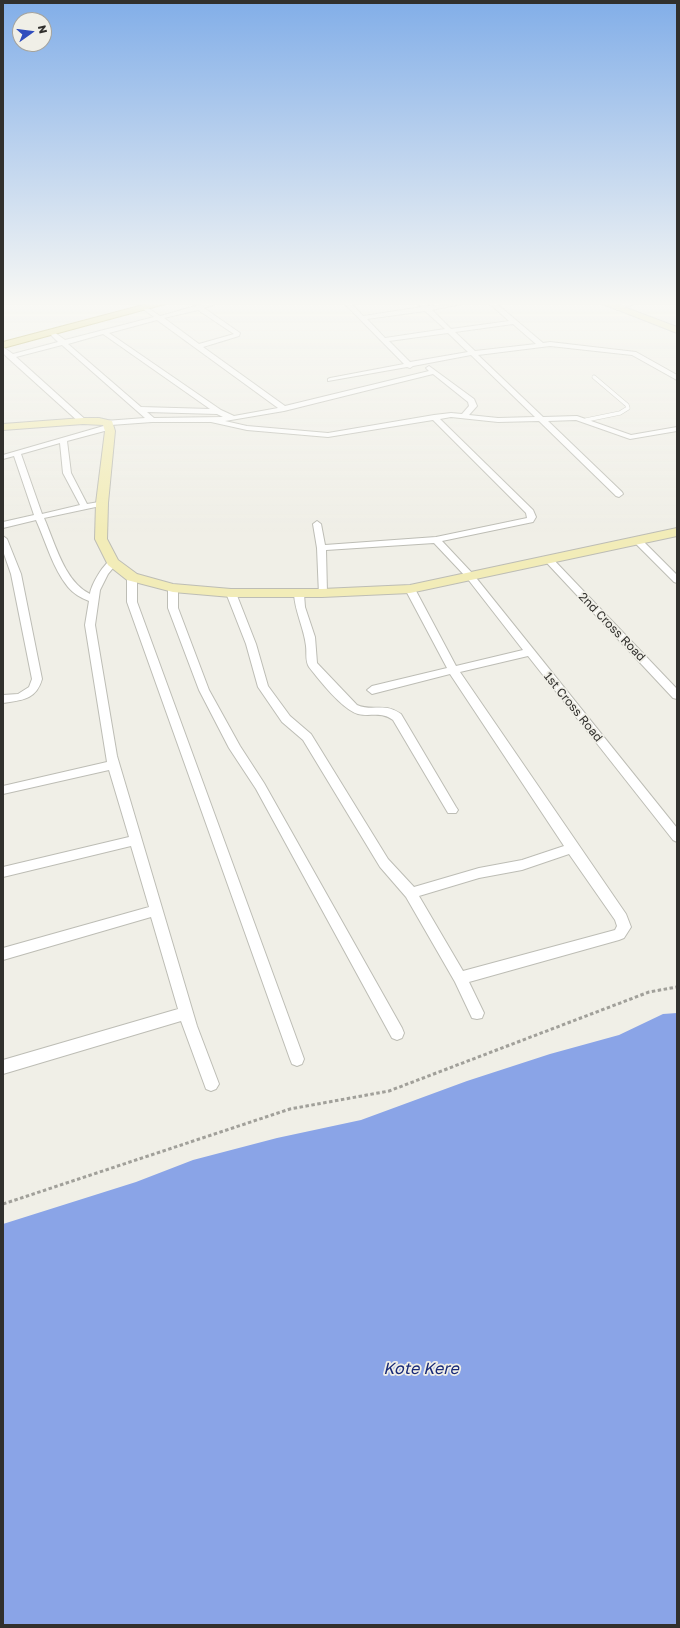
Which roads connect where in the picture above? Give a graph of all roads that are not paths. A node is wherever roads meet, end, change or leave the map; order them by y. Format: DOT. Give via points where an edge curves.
graph roads {
  1 [pos="36,380"];
  2 [pos="106,380"];
  3 [pos="172,380"];
  4 [pos="243,380"];
  5 [pos="402,380"];
  6 [pos="444,380"];
  7 [pos="501,380"];
  8 [pos="598,380"];
  9 [pos="139,409"];
  10 [pos="284,409"];
  11 [pos="218,412"];
  12 [pos="464,416"];
  13 [pos="434,417"];
  14 [pos="234,418"];
  15 [pos="540,418"];
  16 [pos="152,420"];
  17 [pos="211,420"];
  18 [pos="586,420"];
  19 [pos="83,421"];
  20 [pos="108,425"];
  21 [pos="3,427"];
  22 [pos="677,429"];
  23 [pos="63,440"];
  24 [pos="18,453"];
  25 [pos="3,457"];
  26 [pos="619,494"];
  27 [pos="102,503"];
  28 [pos="85,507"];
  29 [pos="39,517"];
  30 [pos="317,524"];
  31 [pos="3,525"];
  32 [pos="677,532"];
  33 [pos="3,539"];
  34 [pos="436,540"];
  35 [pos="637,540"];
  36 [pos="321,548"];
  37 [pos="548,559"];
  38 [pos="113,562"];
  39 [pos="470,576"];
  40 [pos="132,577"];
  41 [pos="677,580"];
  42 [pos="173,588"];
  43 [pos="410,589"];
  44 [pos="231,593"];
  45 [pos="322,593"];
  46 [pos="299,594"];
  47 [pos="93,600"];
  48 [pos="530,652"];
  49 [pos="453,670"];
  50 [pos="372,690"];
  51 [pos="677,695"];
  52 [pos="3,699"];
  53 [pos="114,765"];
  54 [pos="3,790"];
  55 [pos="452,810"];
  56 [pos="677,836"];
  57 [pos="136,840"];
  58 [pos="572,848"];
  59 [pos="3,872"];
  60 [pos="411,893"];
  61 [pos="156,910"];
  62 [pos="3,954"];
  63 [pos="460,978"];
  64 [pos="186,1012"];
  65 [pos="477,1013"];
  66 [pos="396,1032"];
  67 [pos="297,1059"];
  68 [pos="3,1067"];
  69 [pos="210,1084"];
  1 -- 19 [label="street"];
  2 -- 9 [label="street"];
  3 -- 11 [label="street"];
  4 -- 10 [label="street"];
  5 -- 10 [label="street"];
  6 -- 12 [label="street" via="471,401 473,406"];
  7 -- 15 [label="street"];
  8 -- 18 [label="lane" via="628,405 628,408 620,413"];
  9 -- 11 [label="street"];
  9 -- 16 [label="street"];
  10 -- 14 [label="street"];
  11 -- 14 [label="street"];
  12 -- 13 [label="street"];
  12 -- 15 [label="street" via="498,420"];
  13 -- 17 [label="street" via="328,435 247,428"];
  13 -- 34 [label="street" via="530,512 532,517 523,523"];
  14 -- 17 [label="street"];
  15 -- 18 [label="street" via="569,417"];
  15 -- 26 [label="street"];
  16 -- 17 [label="street"];
  16 -- 20 [label="street"];
  18 -- 22 [label="street" via="630,436"];
  19 -- 20 [label="street" via="100,421"];
  19 -- 21 [label="street"];
  20 -- 23 [label="street"];
  20 -- 27 [label="street"];
  23 -- 24 [label="street"];
  23 -- 28 [label="street" via="67,473"];
  24 -- 25 [label="street"];
  24 -- 29 [label="street"];
  27 -- 28 [label="street"];
  27 -- 38 [label="street" via="101,540"];
  28 -- 29 [label="street"];
  29 -- 31 [label="street"];
  29 -- 47 [label="street" via="72,586"];
  30 -- 36 [label="street"];
  32 -- 35 [label="street"];
  33 -- 52 [label="street" via="16,574 37,679 34,689 21,697"];
  34 -- 36 [label="street"];
  34 -- 39 [label="street, 1st Cross Road"];
  35 -- 37 [label="street"];
  35 -- 41 [label="street"];
  36 -- 45 [label="street"];
  37 -- 39 [label="street"];
  37 -- 51 [label="street, 2nd Cross Road"];
  38 -- 40 [label="street"];
  38 -- 47 [label="street" via="95,590"];
  39 -- 43 [label="street"];
  39 -- 48 [label="street, 1st Cross Road"];
  40 -- 42 [label="street"];
  40 -- 67 [label="street" via="132,602"];
  42 -- 44 [label="street"];
  42 -- 66 [label="street" via="173,608 204,690"];
  43 -- 45 [label="street"];
  43 -- 49 [label="street"];
  44 -- 46 [label="street"];
  44 -- 60 [label="street" via="251,644 263,687 286,719 307,737 384,863"];
  45 -- 46 [label="street"];
  46 -- 55 [label="street" via="299,607 312,647 312,665 353,708 363,711 384,709 397,717"];
  47 -- 53 [label="street" via="90,625"];
  48 -- 49 [label="street"];
  48 -- 56 [label="street, 1st Cross Road"];
  49 -- 50 [label="street"];
  49 -- 58 [label="street"];
  53 -- 54 [label="street"];
  53 -- 57 [label="street"];
  57 -- 59 [label="street"];
  57 -- 61 [label="street"];
  58 -- 60 [label="street" via="522,865 479,873"];
  58 -- 63 [label="street" via="621,918 624,927 619,934"];
  60 -- 63 [label="street"];
  61 -- 62 [label="street"];
  61 -- 64 [label="street"];
  63 -- 65 [label="street"];
  64 -- 68 [label="street"];
  64 -- 69 [label="street"];
}
